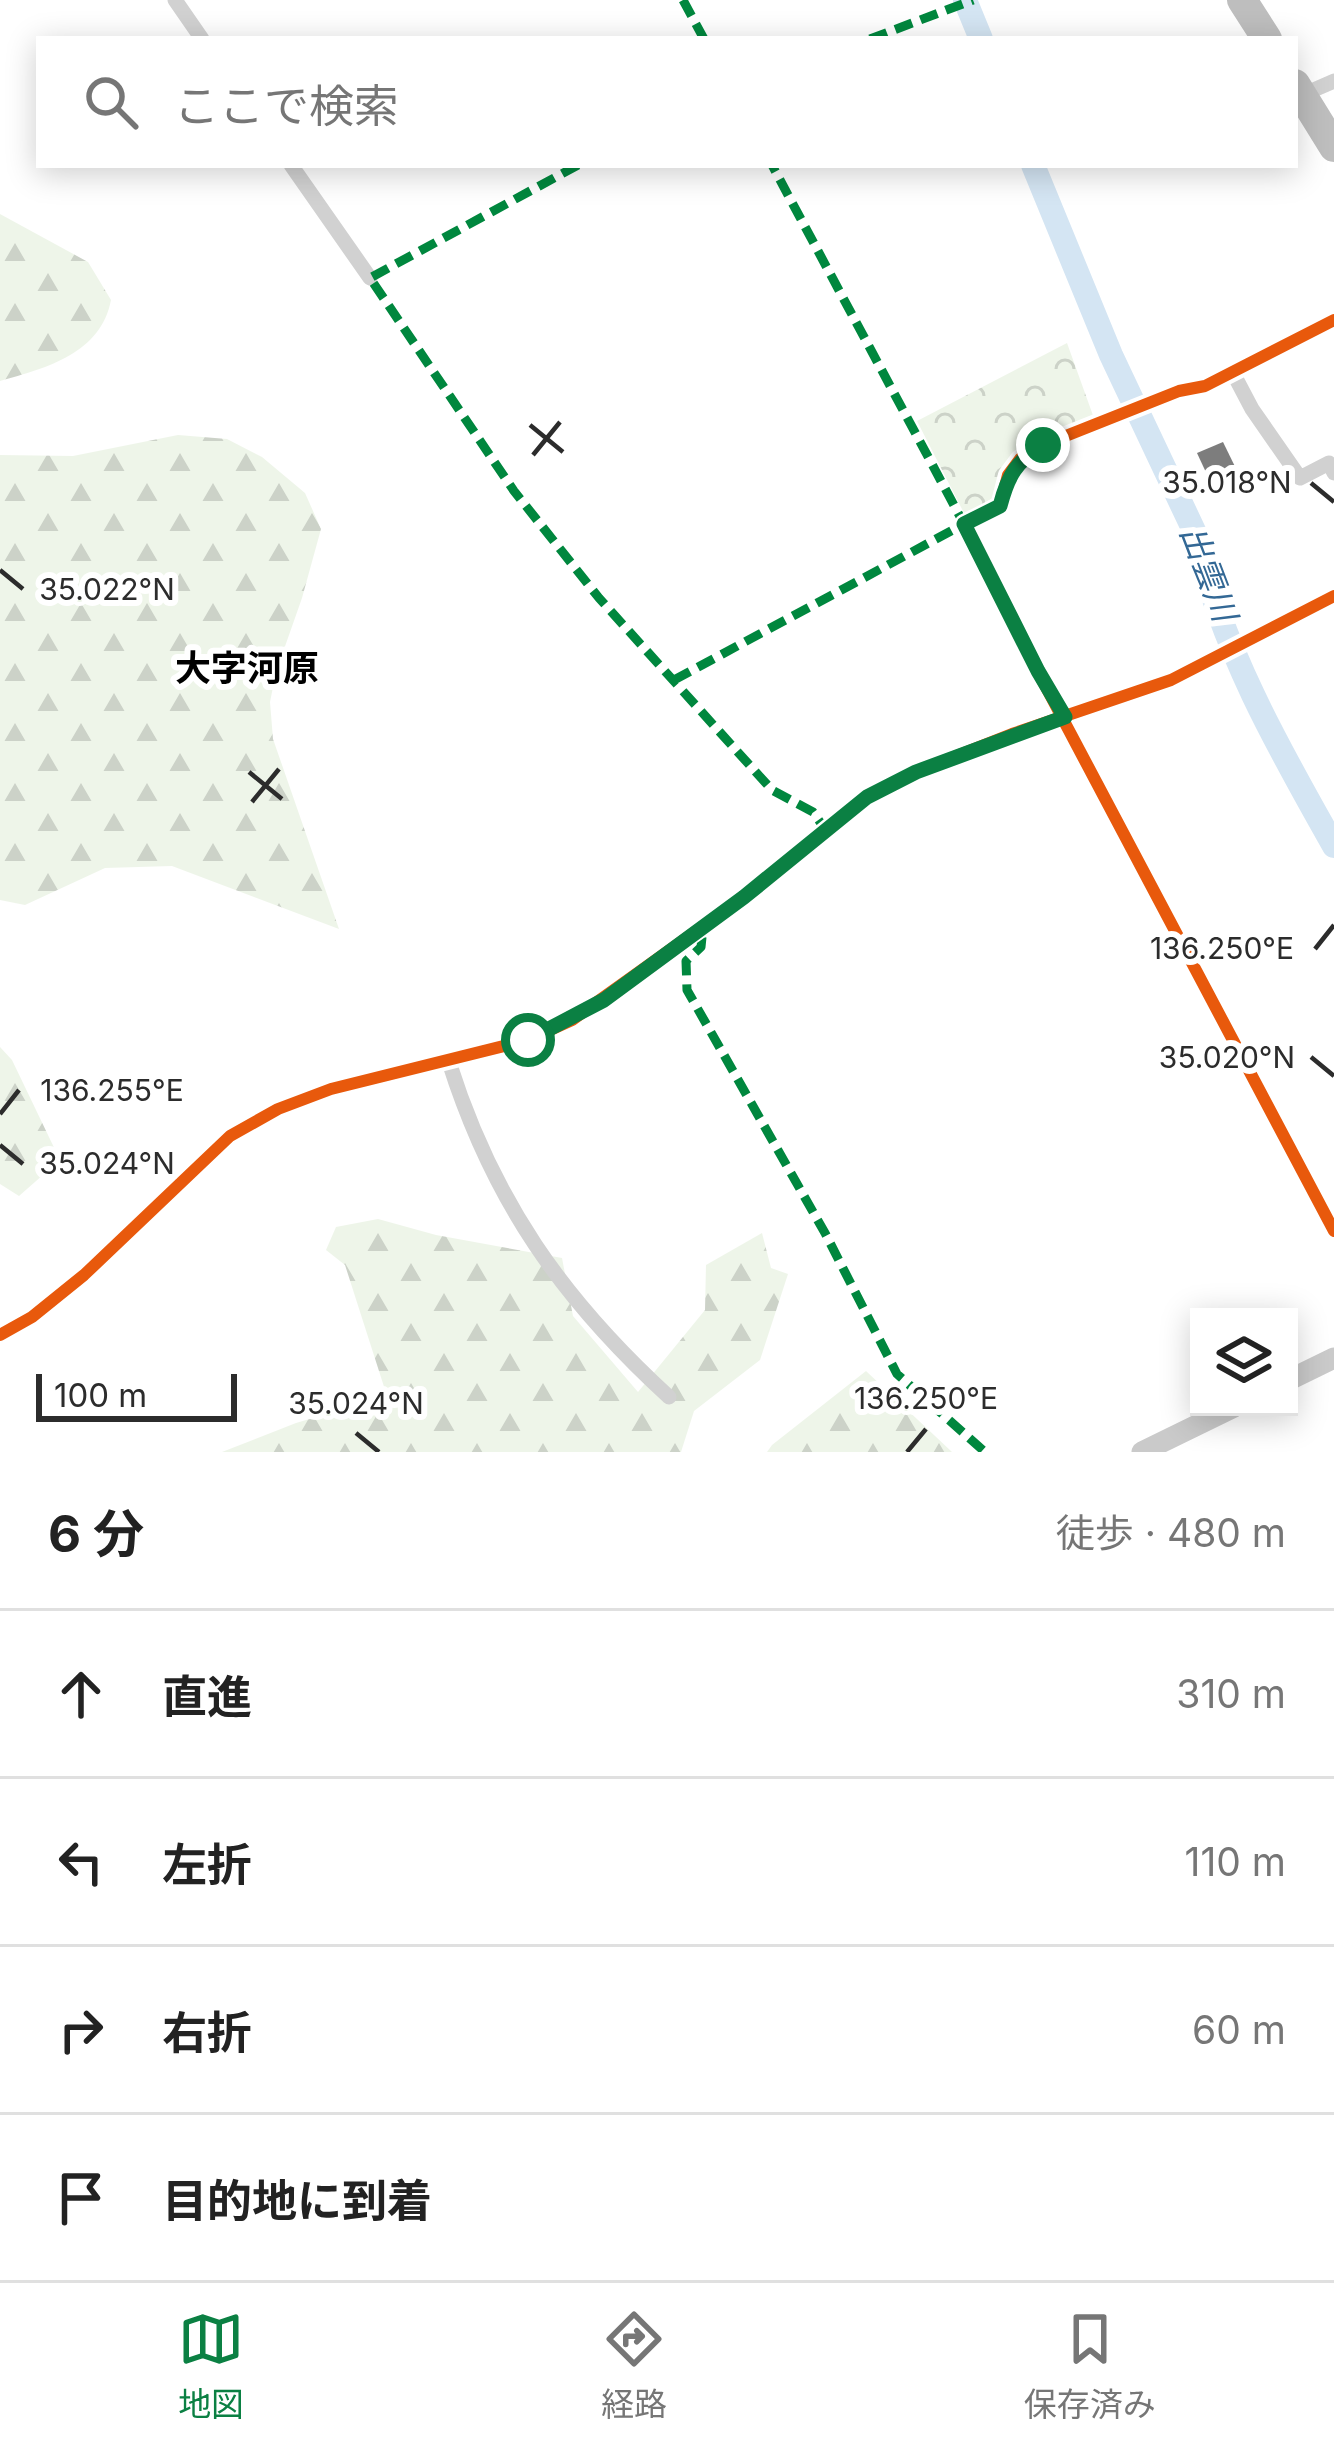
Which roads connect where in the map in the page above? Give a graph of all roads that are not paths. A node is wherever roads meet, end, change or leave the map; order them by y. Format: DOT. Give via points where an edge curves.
graph roads {
  1 [pos="175,0"];
  2 [pos="1243,0"];
  3 [pos="200,36"];
  4 [pos="1265,36"];
  5 [pos="1334,81"];
  6 [pos="1298,90"];
  7 [pos="1334,147"];
  8 [pos="293,168"];
  9 [pos="370,278"];
  10 [pos="1334,320"];
  11 [pos="1232,371"];
  12 [pos="1334,472"];
  13 [pos="1334,596"];
  14 [pos="1065,717"];
  15 [pos="449,1062"];
  16 [pos="1334,1231"];
  17 [pos="0,1335"];
  18 [pos="1334,1358"];
  19 [pos="1298,1376"];
  20 [pos="669,1397"];
  21 [pos="1216,1416"];
  22 [pos="1142,1452"];
  1 -- 3 [label="street"];
  2 -- 4 [label="highway"];
  5 -- 6 [label="street"];
  6 -- 7 [label="highway"];
  8 -- 9 [label="street"];
  10 -- 11 [label="street"];
  11 -- 12 [label="street" via="1300,478 1329,464"];
  11 -- 14 [label="street" via="1043,445 1008,475 1000,506 964,524"];
  13 -- 14 [label="street" via="1171,680"];
  14 -- 15 [label="street" via="867,797 604,1000 528,1040"];
  14 -- 16 [label="street"];
  15 -- 17 [label="street" via="331,1089 230,1136 83,1275"];
  15 -- 20 [label="street" via="470,1130 525,1232 613,1346"];
  18 -- 19 [label="main road"];
  21 -- 22 [label="main road"];
}
